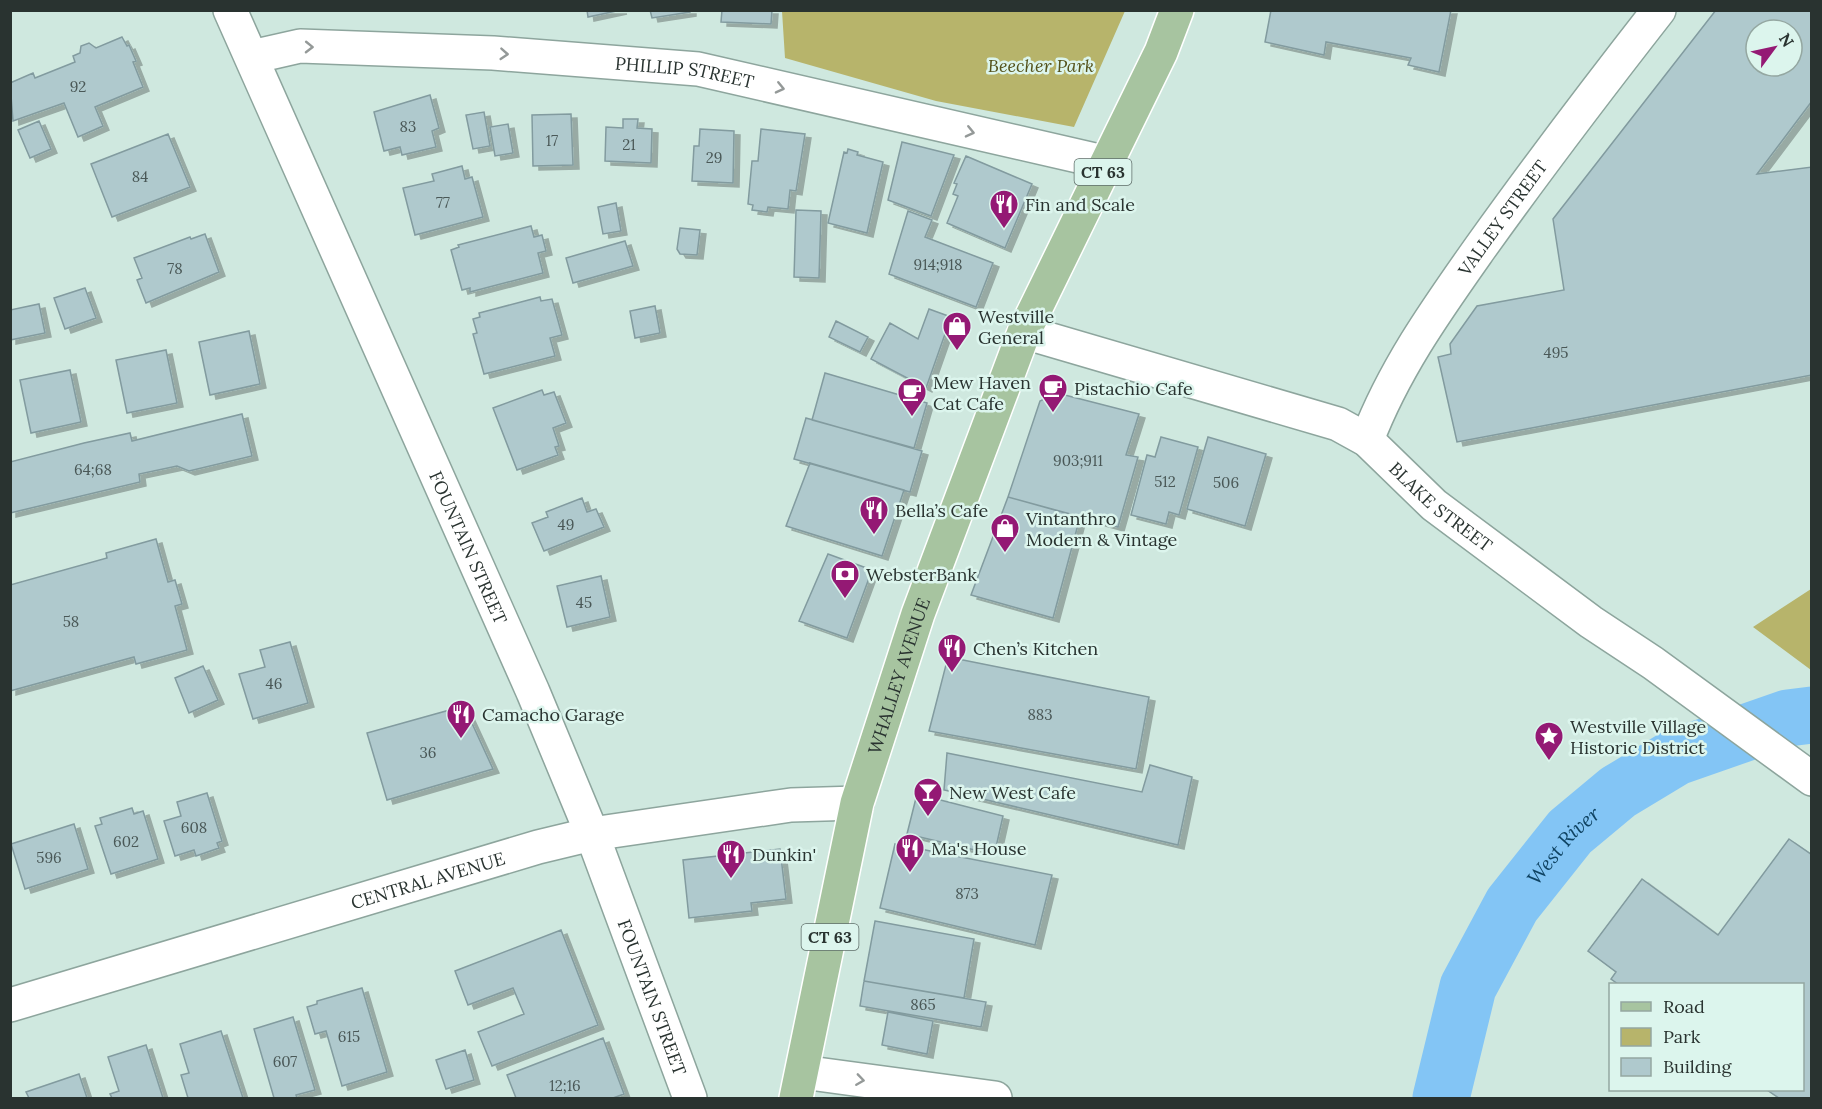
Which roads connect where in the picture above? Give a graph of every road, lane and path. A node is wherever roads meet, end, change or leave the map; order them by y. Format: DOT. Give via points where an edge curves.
graph roads {
  1 [pos="230,10"];
  2 [pos="1177,10"];
  3 [pos="1659,10"];
  4 [pos="252,57"];
  5 [pos="1108,163"];
  6 [pos="1024,332"];
  7 [pos="1367,440"];
  8 [pos="1800,771"];
  9 [pos="857,802"];
  10 [pos="592,834"];
  11 [pos="10,1005"];
  12 [pos="799,1085"];
  13 [pos="691,1096"];
  14 [pos="995,1098"];
  1 -- 4 [label="street, FOUNTAIN STREET"];
  2 -- 5 [label="main road, WHALLEY AVENUE / CT 63"];
  3 -- 7 [label="street, VALLEY STREET" via="1441,304 1382,400"];
  4 -- 5 [label="street, PHILLIP STREET, one-way" via="300,46 493,53 698,69"];
  4 -- 10 [label="street, FOUNTAIN STREET"];
  5 -- 6 [label="main road, WHALLEY AVENUE / CT 63"];
  6 -- 7 [label="street, BLAKE STREET" via="1338,424"];
  6 -- 9 [label="main road, WHALLEY AVENUE / CT 63" via="918,614"];
  7 -- 8 [label="street, BLAKE STREET" via="1434,505"];
  9 -- 10 [label="street, CENTRAL AVENUE" via="791,805"];
  9 -- 12 [label="main road, WHALLEY AVENUE / CT 63"];
  10 -- 11 [label="street, CENTRAL AVENUE"];
  10 -- 13 [label="street, FOUNTAIN STREET"];
  12 -- 14 [label="street, one-way"];
}
